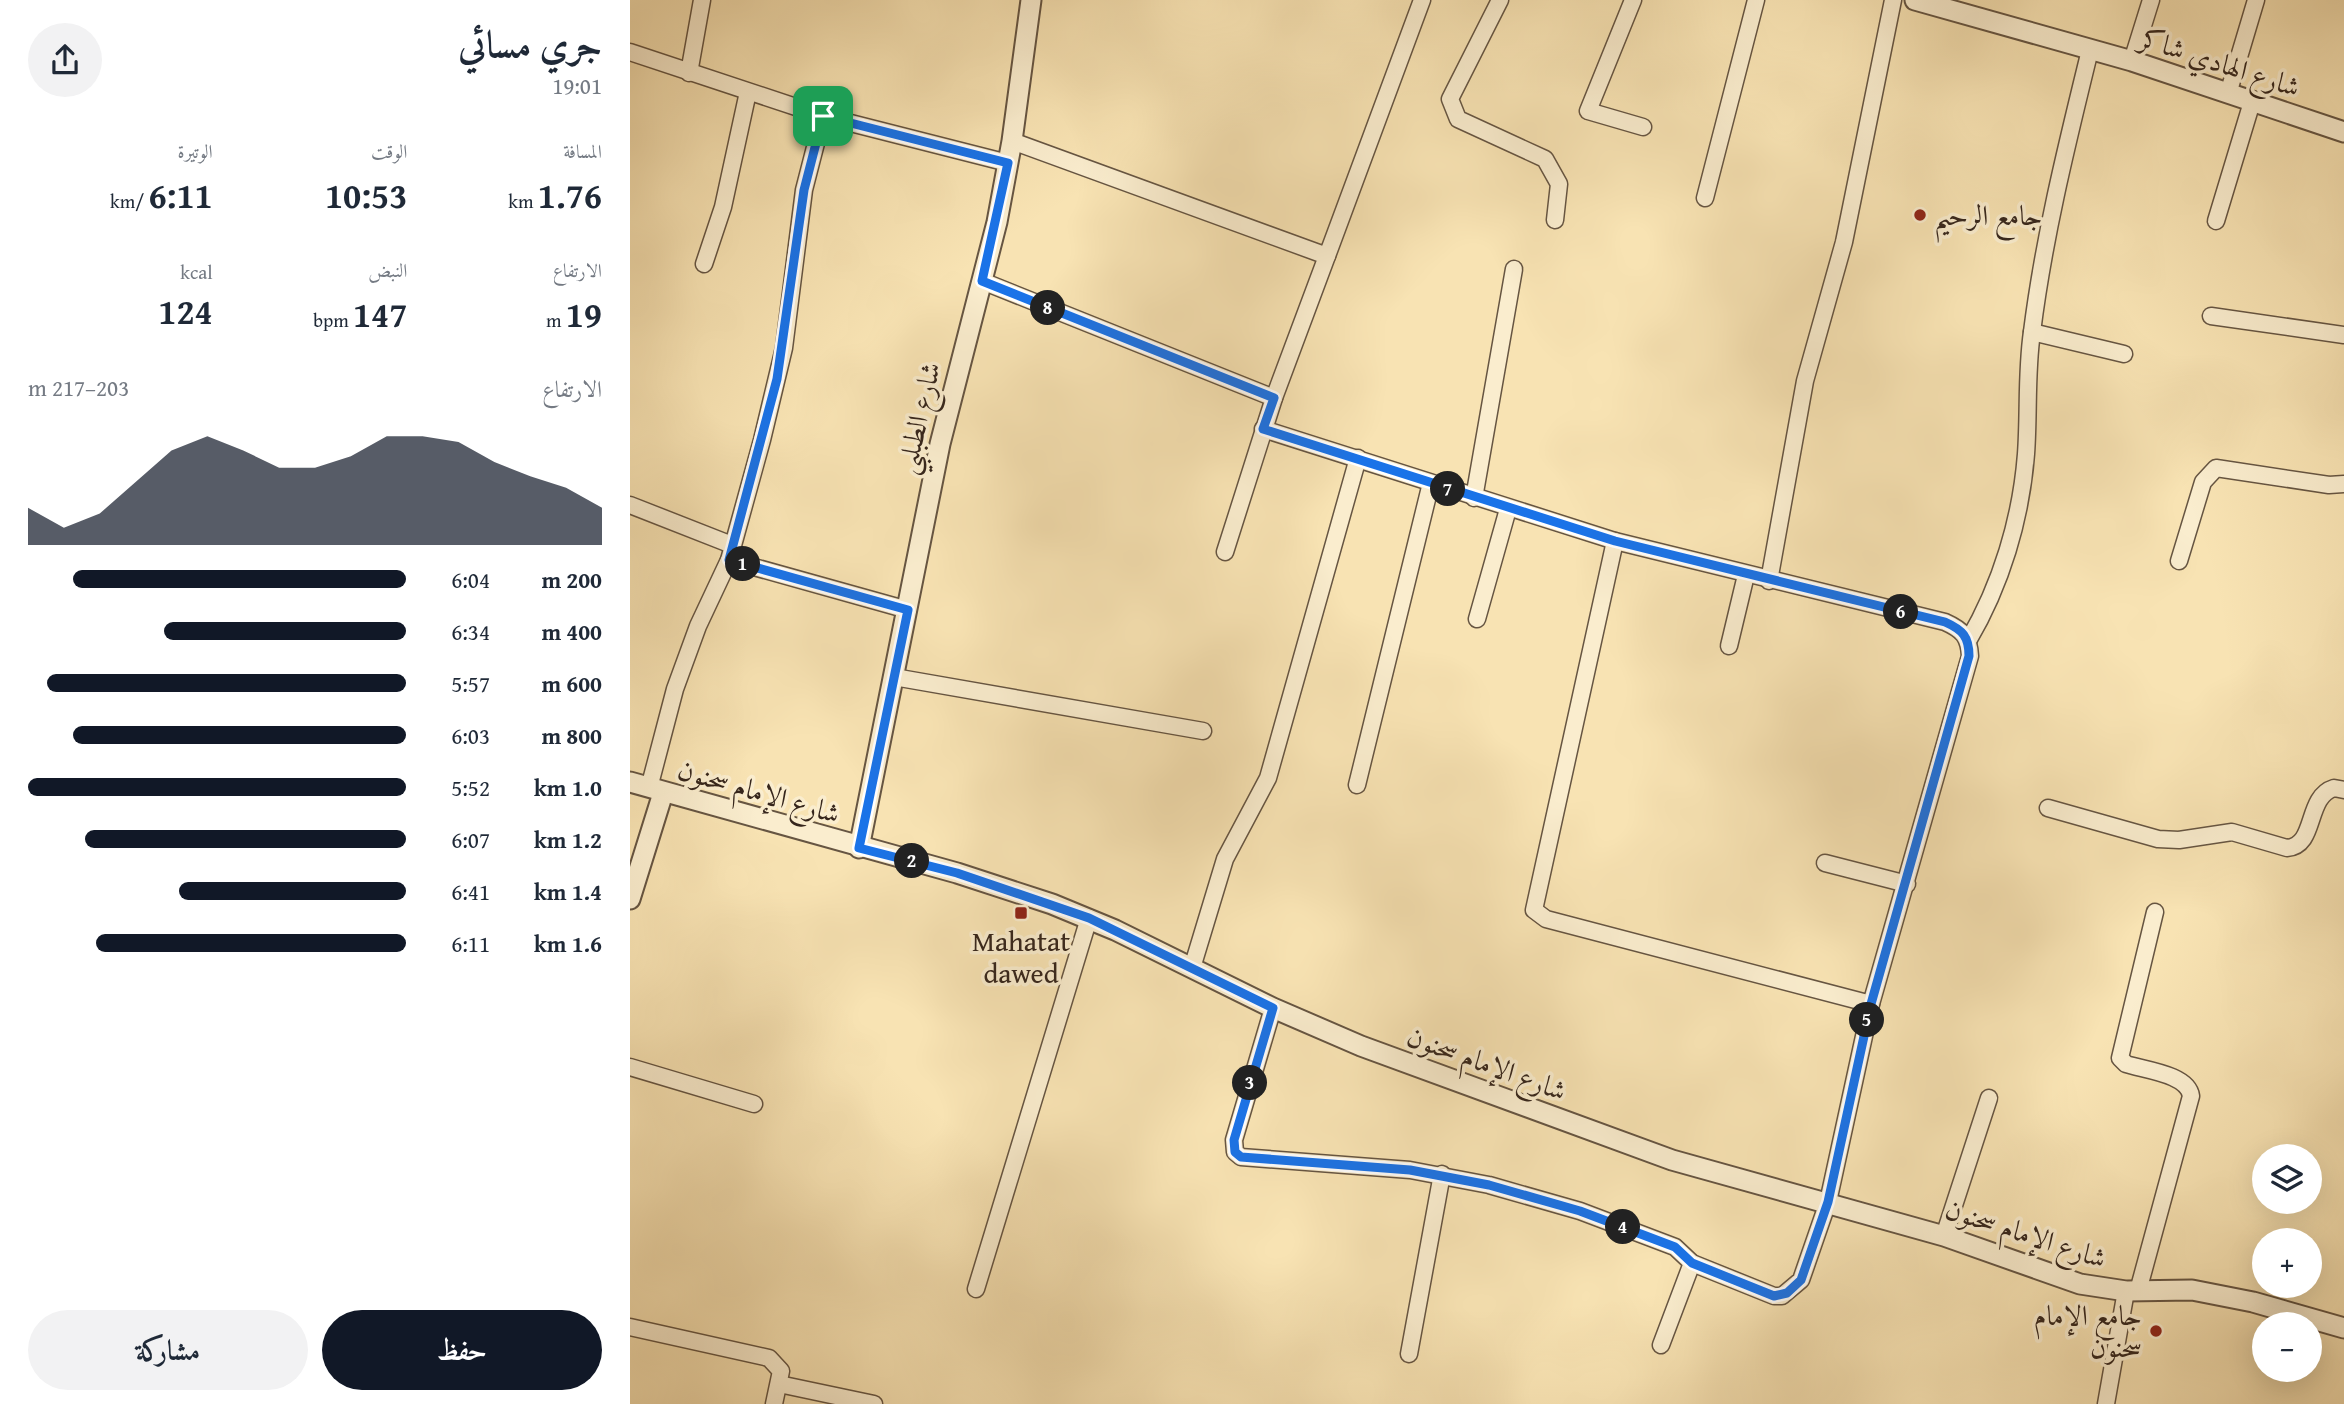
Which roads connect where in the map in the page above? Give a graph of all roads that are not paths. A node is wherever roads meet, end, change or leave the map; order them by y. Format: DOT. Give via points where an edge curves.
graph roads {
  1 [pos="702,0"];
  2 [pos="1031,0"];
  3 [pos="1423,0"];
  4 [pos="1500,0"];
  5 [pos="1633,0"];
  6 [pos="1756,0"];
  7 [pos="1893,0"];
  8 [pos="1916,0"];
  9 [pos="2151,0"];
  10 [pos="2256,0"];
  11 [pos="2090,50"];
  12 [pos="630,52"];
  13 [pos="2132,61"];
  14 [pos="689,73"];
  15 [pos="748,92"];
  16 [pos="2228,94"];
  17 [pos="2252,102"];
  18 [pos="823,116"];
  19 [pos="1643,127"];
  20 [pos="2344,132"];
  21 [pos="1012,141"];
  22 [pos="1008,163"];
  23 [pos="1705,198"];
  24 [pos="1555,220"];
  25 [pos="2216,221"];
  26 [pos="1327,256"];
  27 [pos="705,264"];
  28 [pos="1514,269"];
  29 [pos="982,281"];
  30 [pos="2211,316"];
  31 [pos="2032,332"];
  32 [pos="2344,335"];
  33 [pos="2124,354"];
  34 [pos="1274,398"];
  35 [pos="1263,429"];
  36 [pos="1358,458"];
  37 [pos="1431,484"];
  38 [pos="2344,484"];
  39 [pos="1474,498"];
  40 [pos="630,505"];
  41 [pos="1508,509"];
  42 [pos="1615,541"];
  43 [pos="730,552"];
  44 [pos="1225,552"];
  45 [pos="2179,561"];
  46 [pos="1746,575"];
  47 [pos="1769,581"];
  48 [pos="908,610"];
  49 [pos="1477,619"];
  50 [pos="1968,641"];
  51 [pos="1729,646"];
  52 [pos="894,677"];
  53 [pos="1203,731"];
  54 [pos="1357,785"];
  55 [pos="647,788"];
  56 [pos="2344,790"];
  57 [pos="2048,808"];
  58 [pos="859,848"];
  59 [pos="1825,863"];
  60 [pos="1907,884"];
  61 [pos="630,899"];
  62 [pos="2155,912"];
  63 [pos="1089,918"];
  64 [pos="1192,968"];
  65 [pos="1871,1004"];
  66 [pos="1273,1008"];
  67 [pos="630,1067"];
  68 [pos="1989,1098"];
  69 [pos="754,1104"];
  70 [pos="1443,1174"];
  71 [pos="1828,1202"];
  72 [pos="1944,1236"];
  73 [pos="1692,1263"];
  74 [pos="976,1289"];
  75 [pos="2132,1291"];
  76 [pos="630,1328"];
  77 [pos="2344,1328"];
  78 [pos="1661,1345"];
  79 [pos="1409,1354"];
  80 [pos="779,1384"];
  81 [pos="774,1404"];
  82 [pos="874,1404"];
  83 [pos="2106,1404"];
  1 -- 14 [label="street"];
  2 -- 21 [label="street, شارع الطبلبي"];
  3 -- 26 [label="street"];
  4 -- 24 [label="street" via="1450,99 1458,119 1545,159 1559,184"];
  5 -- 19 [label="street" via="1588,111"];
  6 -- 23 [label="street"];
  7 -- 47 [label="street" via="1844,242 1805,381"];
  8 -- 11 [label="street, شارع الهادي شاكر"];
  9 -- 13 [label="street"];
  10 -- 16 [label="street"];
  11 -- 13 [label="street, شارع الهادي شاكر"];
  11 -- 31 [label="street" via="2050,214"];
  12 -- 14 [label="street"];
  13 -- 16 [label="street, شارع الهادي شاكر"];
  14 -- 15 [label="street"];
  15 -- 18 [label="street"];
  15 -- 27 [label="street" via="723,207"];
  16 -- 17 [label="street, شارع الهادي شاكر"];
  17 -- 20 [label="street, شارع الهادي شاكر"];
  17 -- 25 [label="street"];
  18 -- 22 [label="street"];
  18 -- 43 [label="street" via="804,190 777,379"];
  21 -- 22 [label="street, شارع الطبلبي"];
  21 -- 26 [label="street"];
  22 -- 29 [label="street, شارع الطبلبي"];
  26 -- 34 [label="street"];
  28 -- 39 [label="street"];
  29 -- 34 [label="street"];
  29 -- 48 [label="street, شارع الطبلبي" via="940,444"];
  30 -- 32 [label="street"];
  31 -- 33 [label="street"];
  31 -- 50 [label="street" via="2026,456 2018,505 1998,582"];
  34 -- 35 [label="street"];
  35 -- 36 [label="street"];
  35 -- 44 [label="street"];
  36 -- 37 [label="street"];
  36 -- 64 [label="street" via="1268,778 1225,859"];
  37 -- 39 [label="street"];
  37 -- 54 [label="street"];
  38 -- 45 [label="street" via="2216,468 2203,482"];
  39 -- 41 [label="street"];
  40 -- 43 [label="street"];
  41 -- 42 [label="street"];
  41 -- 49 [label="street"];
  42 -- 46 [label="street"];
  42 -- 65 [label="street" via="1534,910 1546,919"];
  43 -- 48 [label="street"];
  43 -- 55 [label="street" via="686,656"];
  46 -- 47 [label="street"];
  46 -- 51 [label="street"];
  47 -- 50 [label="street" via="1945,622 1964,632"];
  48 -- 52 [label="street, شارع الطبلبي"];
  50 -- 60 [label="street" via="1969,656"];
  52 -- 53 [label="street"];
  52 -- 58 [label="street, شارع الطبلبي"];
  55 -- 58 [label="street, شارع الإمام سحنون"];
  55 -- 61 [label="street"];
  56 -- 57 [label="street" via="2334,788 2322,795 2303,839 2294,847 2232,832 2158,839"];
  58 -- 63 [label="street, شارع الإمام سحنون" via="957,873"];
  59 -- 60 [label="street"];
  60 -- 65 [label="street"];
  62 -- 75 [label="street" via="2120,1058 2183,1082 2191,1096"];
  63 -- 64 [label="street, شارع الإمام سحنون"];
  63 -- 74 [label="street"];
  64 -- 66 [label="street, شارع الإمام سحنون"];
  65 -- 71 [label="street"];
  66 -- 70 [label="street" via="1234,1140 1237,1154"];
  66 -- 71 [label="street, شارع الإمام سحنون" via="1432,1074 1672,1160"];
  67 -- 69 [label="street"];
  68 -- 72 [label="street"];
  70 -- 73 [label="street" via="1580,1211 1679,1248"];
  70 -- 79 [label="street"];
  71 -- 72 [label="street, شارع الإمام سحنون"];
  71 -- 73 [label="street" via="1801,1280 1782,1296"];
  72 -- 75 [label="street, شارع الإمام سحنون" via="2070,1282"];
  73 -- 78 [label="street"];
  75 -- 77 [label="street, شارع الإمام سحنون" via="2192,1290"];
  75 -- 83 [label="street"];
  76 -- 80 [label="street" via="766,1356 780,1368"];
  80 -- 81 [label="street"];
  80 -- 82 [label="street"];
}
